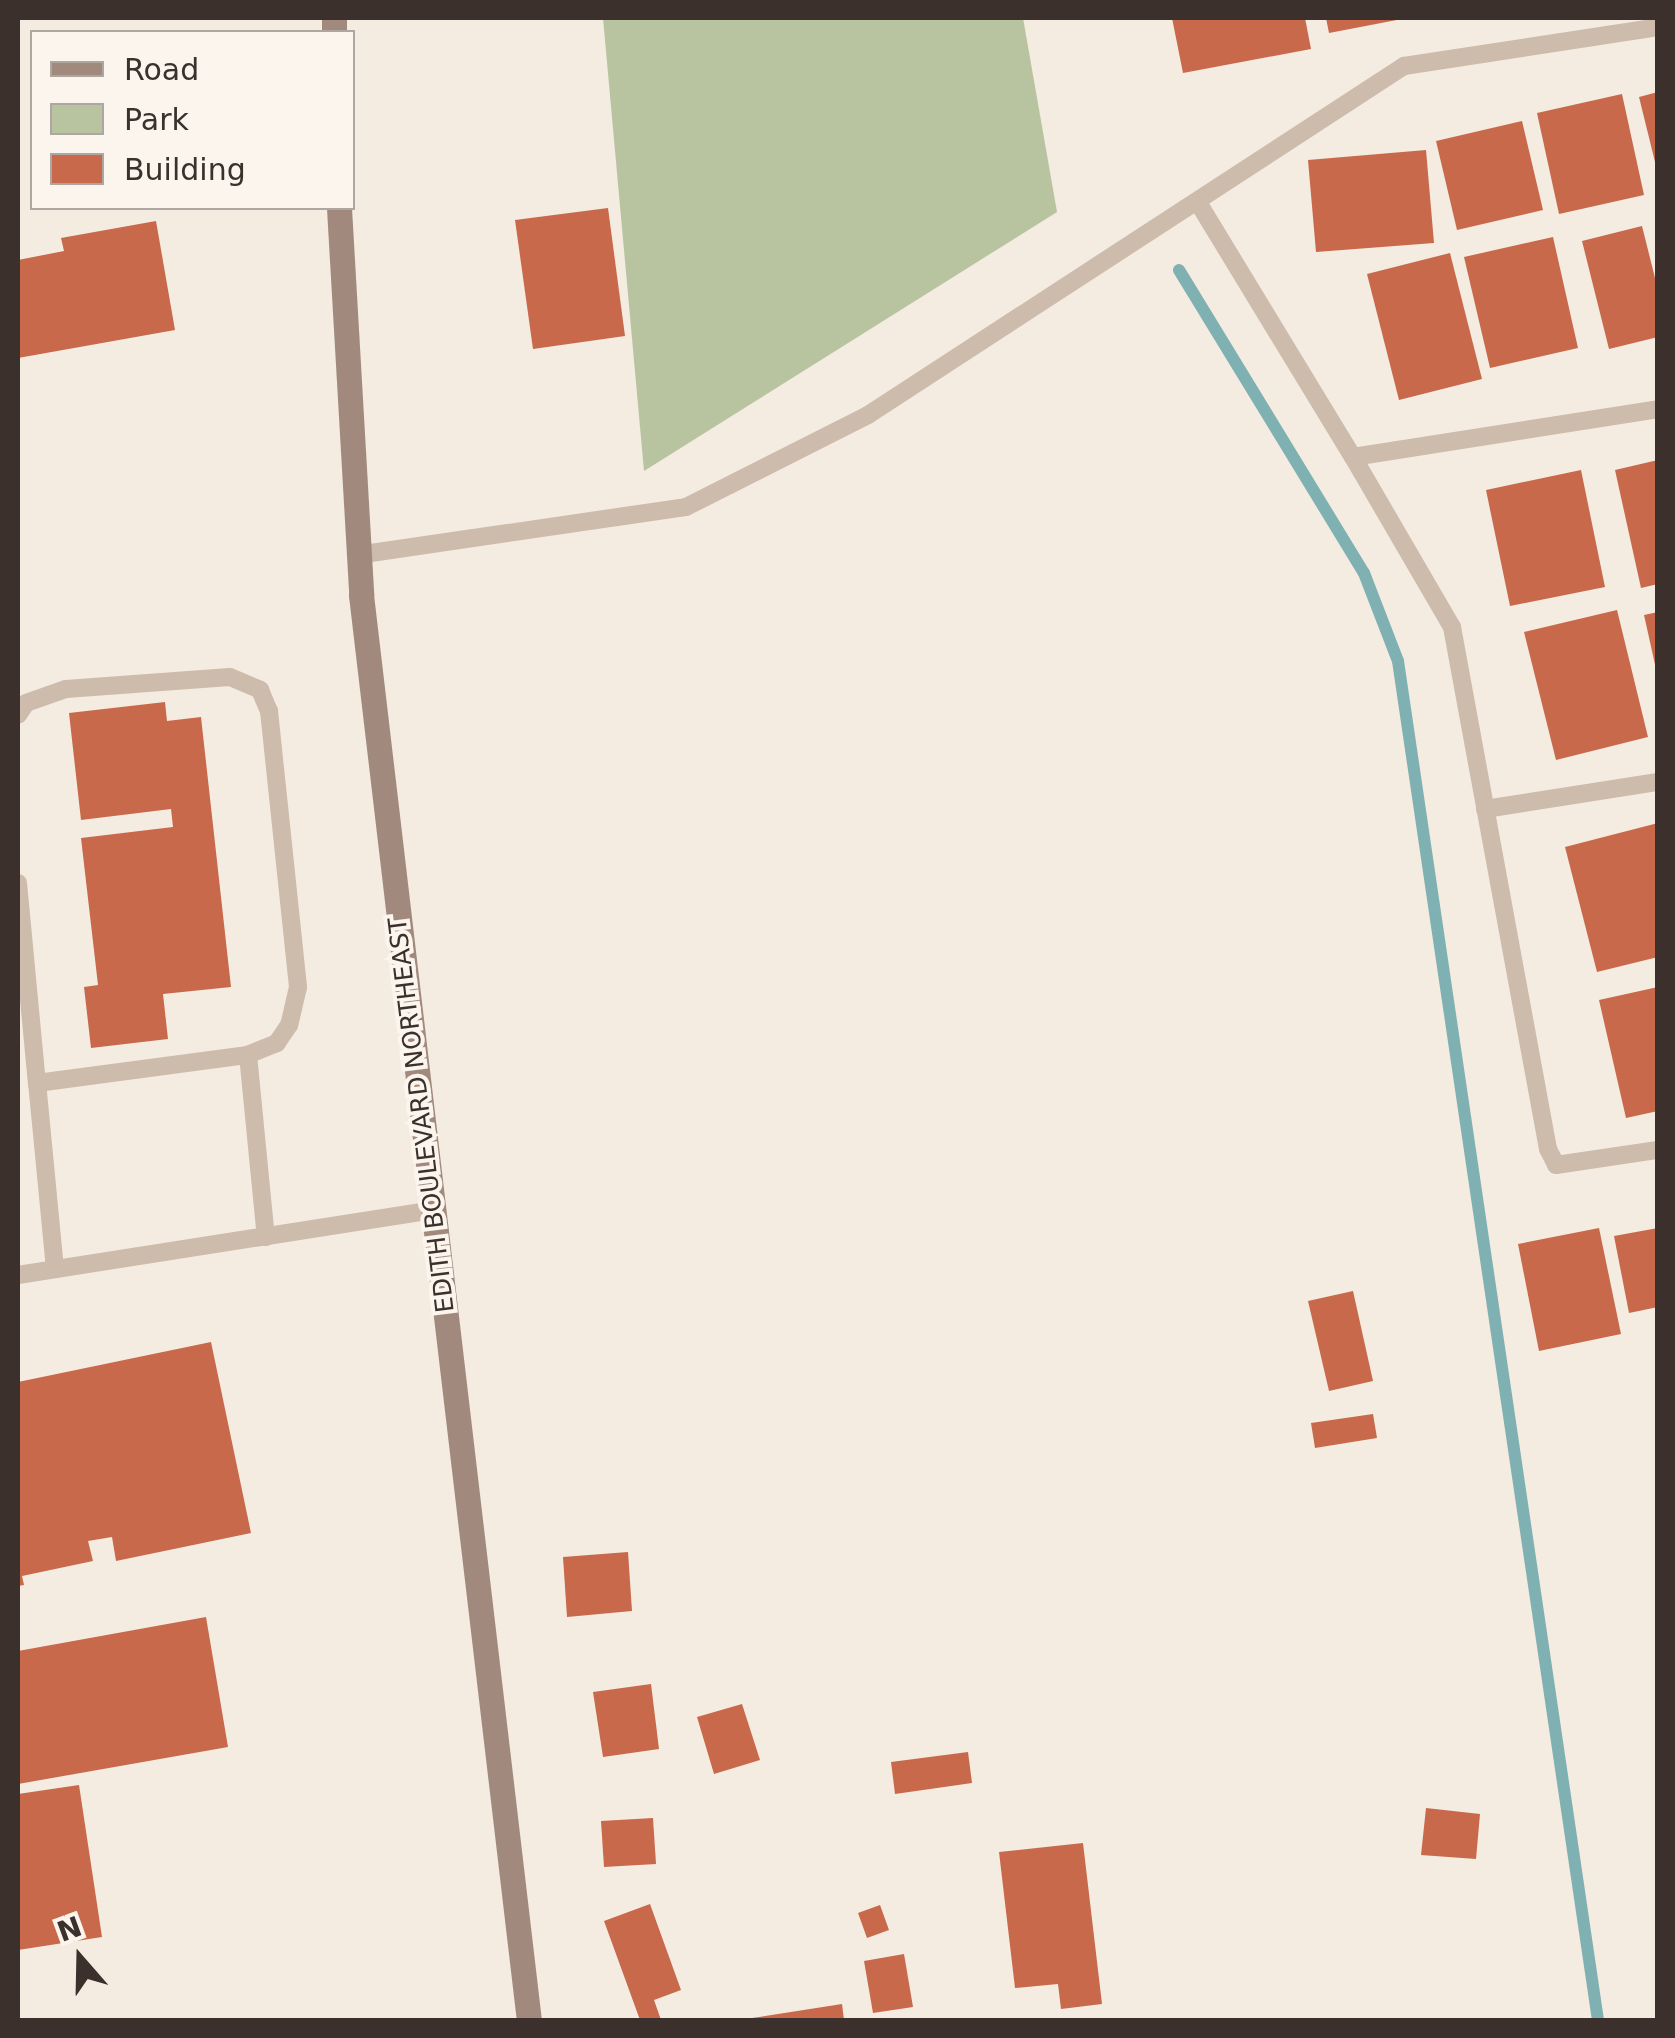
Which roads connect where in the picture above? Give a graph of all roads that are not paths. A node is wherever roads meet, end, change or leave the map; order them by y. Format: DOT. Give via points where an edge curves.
graph roads {
  1 [pos="1658,27"];
  2 [pos="1199,204"];
  3 [pos="339,210"];
  4 [pos="1658,409"];
  5 [pos="1352,457"];
  6 [pos="357,555"];
  7 [pos="18,715"];
  8 [pos="1658,782"];
  9 [pos="1485,808"];
  10 [pos="18,883"];
  11 [pos="248,1055"];
  12 [pos="38,1083"];
  13 [pos="1658,1150"];
  14 [pos="433,1210"];
  15 [pos="266,1237"];
  16 [pos="55,1269"];
  17 [pos="18,1275"];
  18 [pos="529,2020"];
  1 -- 2 [label="lane" via="1404,66"];
  2 -- 5 [label="lane"];
  2 -- 6 [label="lane" via="868,414 686,507"];
  3 -- 6 [label="street, EDITH BOULEVARD NORTHEAST"];
  4 -- 5 [label="lane"];
  5 -- 9 [label="lane" via="1452,627"];
  6 -- 14 [label="street, EDITH BOULEVARD NORTHEAST"];
  7 -- 11 [label="lane" via="26,703 66,690 230,677 260,690 268,711 298,988 290,1025 277,1042"];
  8 -- 9 [label="lane"];
  9 -- 13 [label="lane" via="1556,1165"];
  10 -- 12 [label="lane"];
  11 -- 12 [label="lane"];
  11 -- 15 [label="lane"];
  12 -- 16 [label="lane"];
  14 -- 15 [label="lane"];
  14 -- 18 [label="street, EDITH BOULEVARD NORTHEAST"];
  15 -- 16 [label="lane"];
  16 -- 17 [label="lane"];
}
